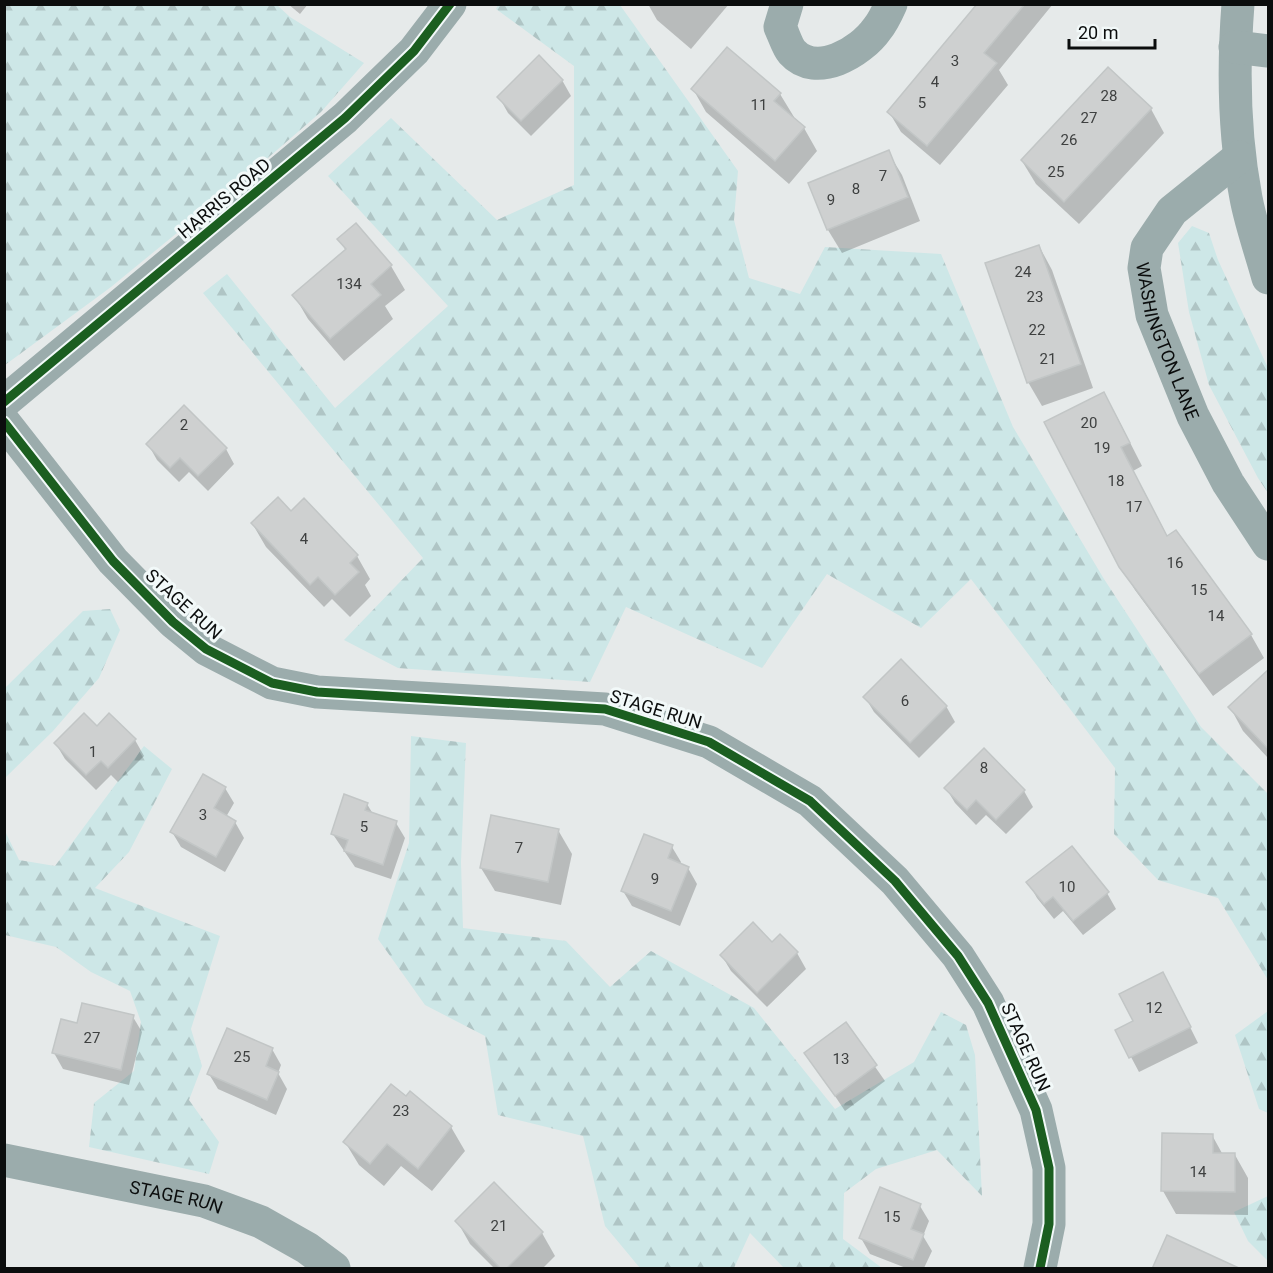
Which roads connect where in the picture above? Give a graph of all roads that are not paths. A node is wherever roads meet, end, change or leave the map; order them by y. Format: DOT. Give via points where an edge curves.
graph roads {
  1 [pos="450,4"];
  2 [pos="787,4"];
  3 [pos="891,4"];
  4 [pos="1238,4"];
  5 [pos="1235,47"];
  6 [pos="1269,51"];
  7 [pos="1239,158"];
  8 [pos="1269,278"];
  9 [pos="4,402"];
  10 [pos="4,422"];
  11 [pos="1269,544"];
  12 [pos="4,1160"];
  13 [pos="334,1269"];
  14 [pos="1040,1269"];
  1 -- 9 [label="street, HARRIS ROAD" via="414,51 345,118"];
  2 -- 3 [label="street" via="780,27 792,52 806,62 822,64 862,45 877,30"];
  4 -- 5 [label="street"];
  5 -- 6 [label="street"];
  5 -- 7 [label="street"];
  7 -- 8 [label="street" via="1246,201"];
  7 -- 11 [label="street, WASHINGTON LANE" via="1172,211 1147,248 1144,268 1152,315 1193,416 1228,483"];
  10 -- 14 [label="street, STAGE RUN" via="113,561 173,622 206,649 272,683 317,692 605,709 709,742 810,801 896,881 958,956 988,1003 1036,1110 1049,1168 1049,1224"];
  12 -- 13 [label="street, STAGE RUN" via="204,1201 261,1222 307,1248"];
}
